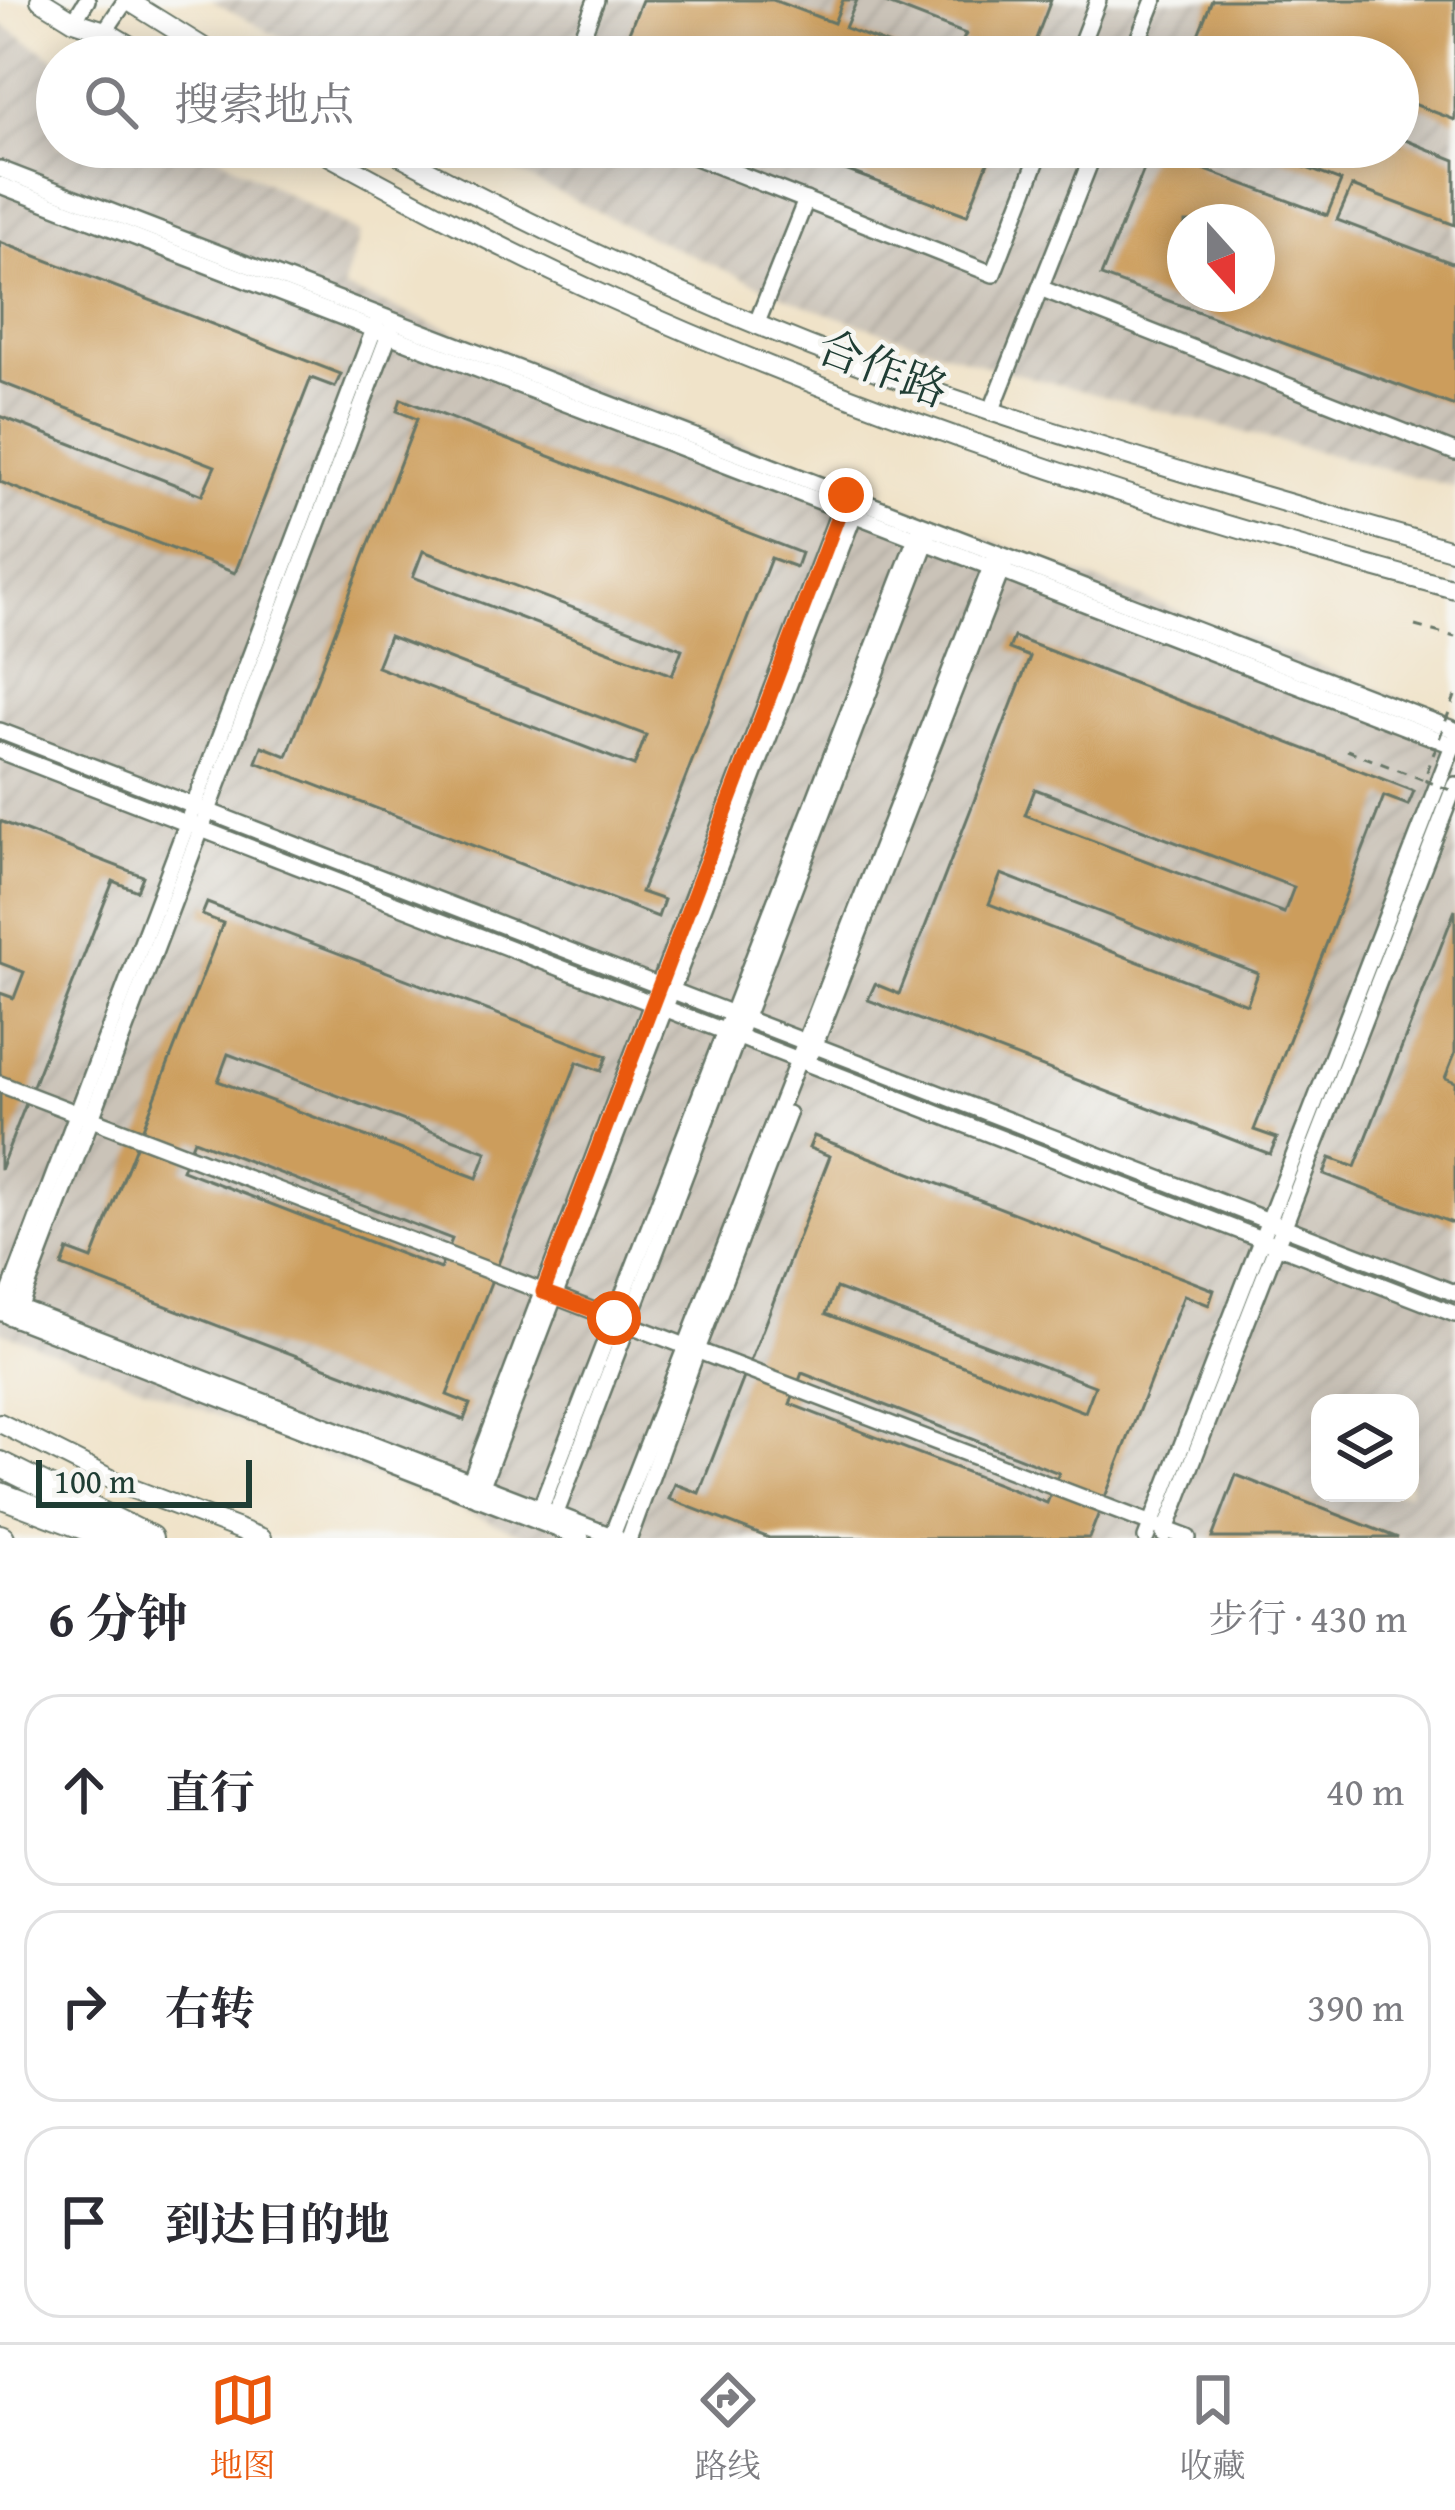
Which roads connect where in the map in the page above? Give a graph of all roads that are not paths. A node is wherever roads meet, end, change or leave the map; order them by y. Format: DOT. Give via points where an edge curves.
graph roads {
  1 [pos="40,0"];
  2 [pos="87,0"];
  3 [pos="127,0"];
  4 [pos="596,0"];
  5 [pos="1099,0"];
  6 [pos="1154,0"];
  7 [pos="74,21"];
  8 [pos="105,31"];
  9 [pos="113,36"];
  10 [pos="185,36"];
  11 [pos="582,36"];
  12 [pos="1084,36"];
  13 [pos="1139,36"];
  14 [pos="351,168"];
  15 [pos="424,168"];
  16 [pos="724,168"];
  17 [pos="1034,168"];
  18 [pos="1088,168"];
  19 [pos="0,170"];
  20 [pos="0,185"];
  21 [pos="806,200"];
  22 [pos="1040,288"];
  23 [pos="384,325"];
  24 [pos="756,325"];
  25 [pos="991,412"];
  26 [pos="1455,452"];
  27 [pos="850,505"];
  28 [pos="923,533"];
  29 [pos="1455,551"];
  30 [pos="999,562"];
  31 [pos="1455,589"];
  32 [pos="0,731"];
  33 [pos="1454,741"];
  34 [pos="0,751"];
  35 [pos="1455,788"];
  36 [pos="201,809"];
  37 [pos="194,826"];
  38 [pos="665,988"];
  39 [pos="658,1006"];
  40 [pos="738,1016"];
  41 [pos="731,1034"];
  42 [pos="810,1044"];
  43 [pos="802,1062"];
  44 [pos="0,1084"];
  45 [pos="84,1116"];
  46 [pos="1276,1224"];
  47 [pos="1269,1242"];
  48 [pos="1455,1293"];
  49 [pos="548,1294"];
  50 [pos="7,1309"];
  51 [pos="1455,1314"];
  52 [pos="621,1321"];
  53 [pos="691,1348"];
  54 [pos="0,1423"];
  55 [pos="0,1464"];
  56 [pos="474,1490"];
  57 [pos="0,1496"];
  58 [pos="546,1517"];
  59 [pos="1156,1532"];
  60 [pos="113,1538"];
  61 [pos="151,1538"];
  62 [pos="262,1538"];
  63 [pos="581,1538"];
  64 [pos="617,1538"];
  65 [pos="1188,1538"];
  1 -- 7 [label="main road"];
  2 -- 7 [label="street"];
  3 -- 8 [label="street"];
  3 -- 10 [label="main road"];
  4 -- 11 [label="street"];
  5 -- 12 [label="street"];
  6 -- 13 [label="street"];
  7 -- 8 [label="main road"];
  8 -- 9 [label="main road"];
  14 -- 31 [label="main road, 合作路" via="602,295 776,370 1193,517"];
  15 -- 24 [label="main road, 合作路"];
  16 -- 21 [label="street"];
  17 -- 21 [label="street" via="993,274"];
  18 -- 22 [label="street"];
  19 -- 23 [label="street"];
  20 -- 23 [label="street"];
  21 -- 24 [label="street"];
  22 -- 25 [label="street"];
  22 -- 26 [label="street"];
  23 -- 27 [label="street"];
  23 -- 36 [label="street"];
  24 -- 25 [label="main road, 合作路"];
  25 -- 29 [label="main road, 合作路"];
  27 -- 28 [label="street"];
  27 -- 38 [label="street"];
  28 -- 30 [label="street"];
  28 -- 40 [label="street"];
  30 -- 33 [label="street"];
  30 -- 42 [label="street"];
  32 -- 36 [label="street"];
  33 -- 46 [label="street"];
  34 -- 37 [label="street"];
  35 -- 46 [label="street"];
  36 -- 37 [label="street"];
  36 -- 38 [label="street"];
  37 -- 39 [label="street"];
  37 -- 45 [label="street"];
  38 -- 39 [label="street"];
  38 -- 40 [label="street"];
  39 -- 41 [label="street"];
  39 -- 49 [label="street"];
  40 -- 41 [label="street"];
  40 -- 42 [label="street"];
  41 -- 43 [label="street"];
  41 -- 52 [label="street"];
  42 -- 43 [label="street"];
  42 -- 46 [label="street"];
  43 -- 47 [label="street"];
  43 -- 53 [label="street"];
  44 -- 45 [label="street"];
  45 -- 49 [label="street"];
  45 -- 50 [label="street"];
  46 -- 47 [label="street"];
  46 -- 48 [label="street"];
  47 -- 51 [label="street"];
  47 -- 59 [label="street"];
  49 -- 52 [label="street"];
  49 -- 56 [label="street"];
  50 -- 56 [label="street"];
  52 -- 53 [label="street"];
  52 -- 58 [label="street"];
  53 -- 59 [label="street"];
  53 -- 64 [label="street"];
  54 -- 62 [label="main road" via="124,1486"];
  55 -- 61 [label="highway"];
  56 -- 58 [label="street"];
  57 -- 60 [label="highway"];
  58 -- 63 [label="street"];
  58 -- 64 [label="street"];
  59 -- 65 [label="street"];
}
